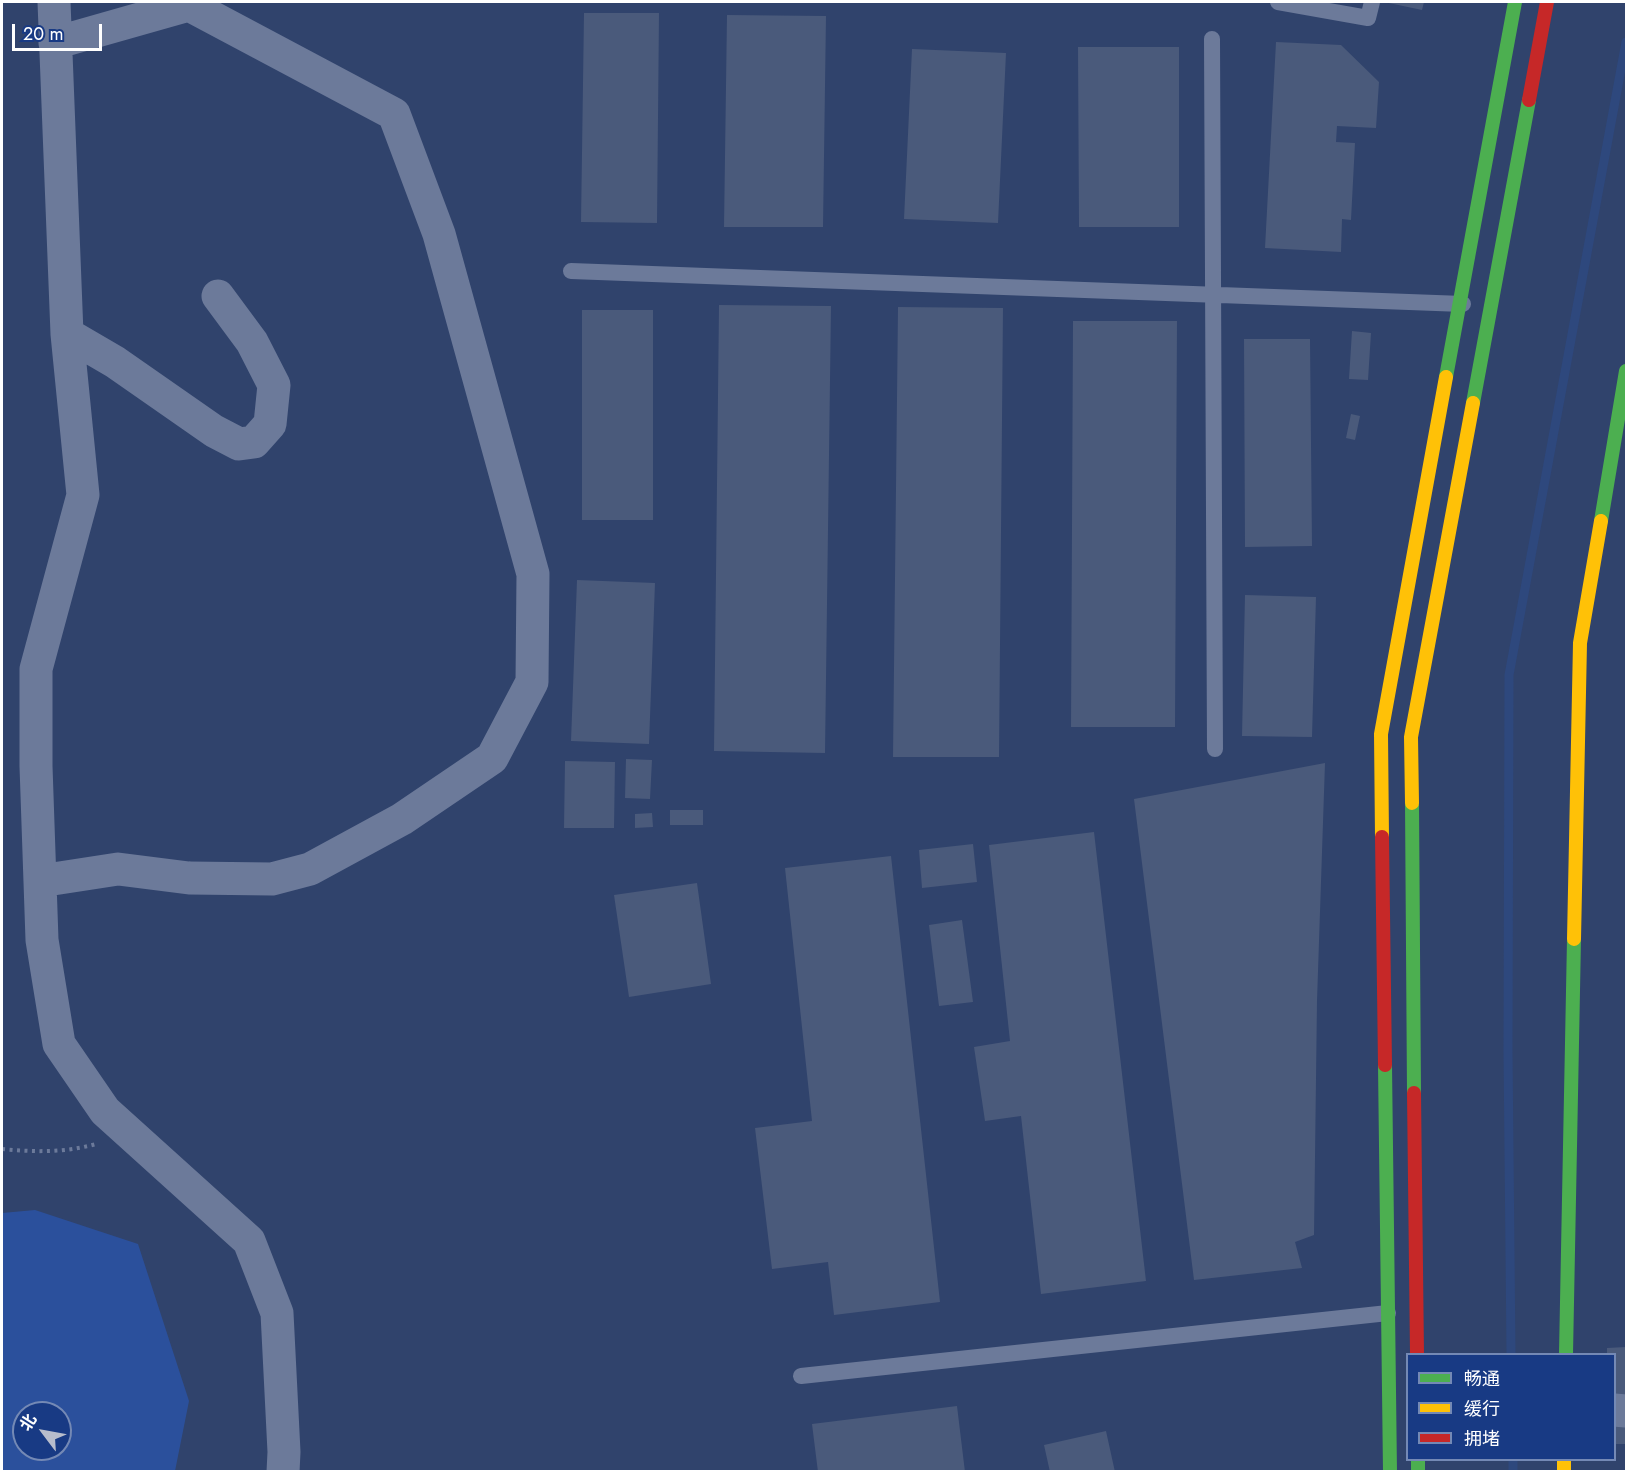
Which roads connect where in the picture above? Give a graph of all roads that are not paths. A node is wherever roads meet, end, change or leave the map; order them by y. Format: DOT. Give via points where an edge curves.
graph roads {
  1 [pos="54,2"];
  2 [pos="1278,2"];
  3 [pos="1372,2"];
  4 [pos="1515,2"];
  5 [pos="1547,2"];
  6 [pos="1212,39"];
  7 [pos="55,43"];
  8 [pos="571,271"];
  9 [pos="1213,295"];
  10 [pos="218,296"];
  11 [pos="1460,304"];
  12 [pos="1491,305"];
  13 [pos="67,334"];
  14 [pos="1626,371"];
  15 [pos="1215,749"];
  16 [pos="40,881"];
  17 [pos="1388,1313"];
  18 [pos="1417,1353"];
  19 [pos="1566,1353"];
  20 [pos="801,1376"];
  21 [pos="283,1472"];
  22 [pos="1390,1472"];
  1 -- 7 [label="street"];
  2 -- 3 [label="lane" via="1368,18"];
  4 -- 11 [label="street"];
  5 -- 12 [label="street"];
  6 -- 9 [label="lane"];
  7 -- 13 [label="street"];
  7 -- 16 [label="street" via="189,5 394,114 439,234 533,574 532,682 492,758 402,819 310,869 272,879 189,878 118,869"];
  8 -- 9 [label="lane"];
  9 -- 11 [label="lane"];
  9 -- 15 [label="lane"];
  10 -- 13 [label="street" via="252,342 274,385 270,424 254,442 238,444 214,431 115,362"];
  11 -- 12 [label="lane"];
  11 -- 17 [label="street" via="1381,734"];
  12 -- 18 [label="street" via="1411,737"];
  13 -- 16 [label="street" via="83,495 36,669"];
  14 -- 19 [label="street" via="1580,643"];
  16 -- 21 [label="street" via="42,940 59,1044 105,1111 249,1241 277,1313"];
  17 -- 20 [label="lane"];
  17 -- 22 [label="street"];
}
